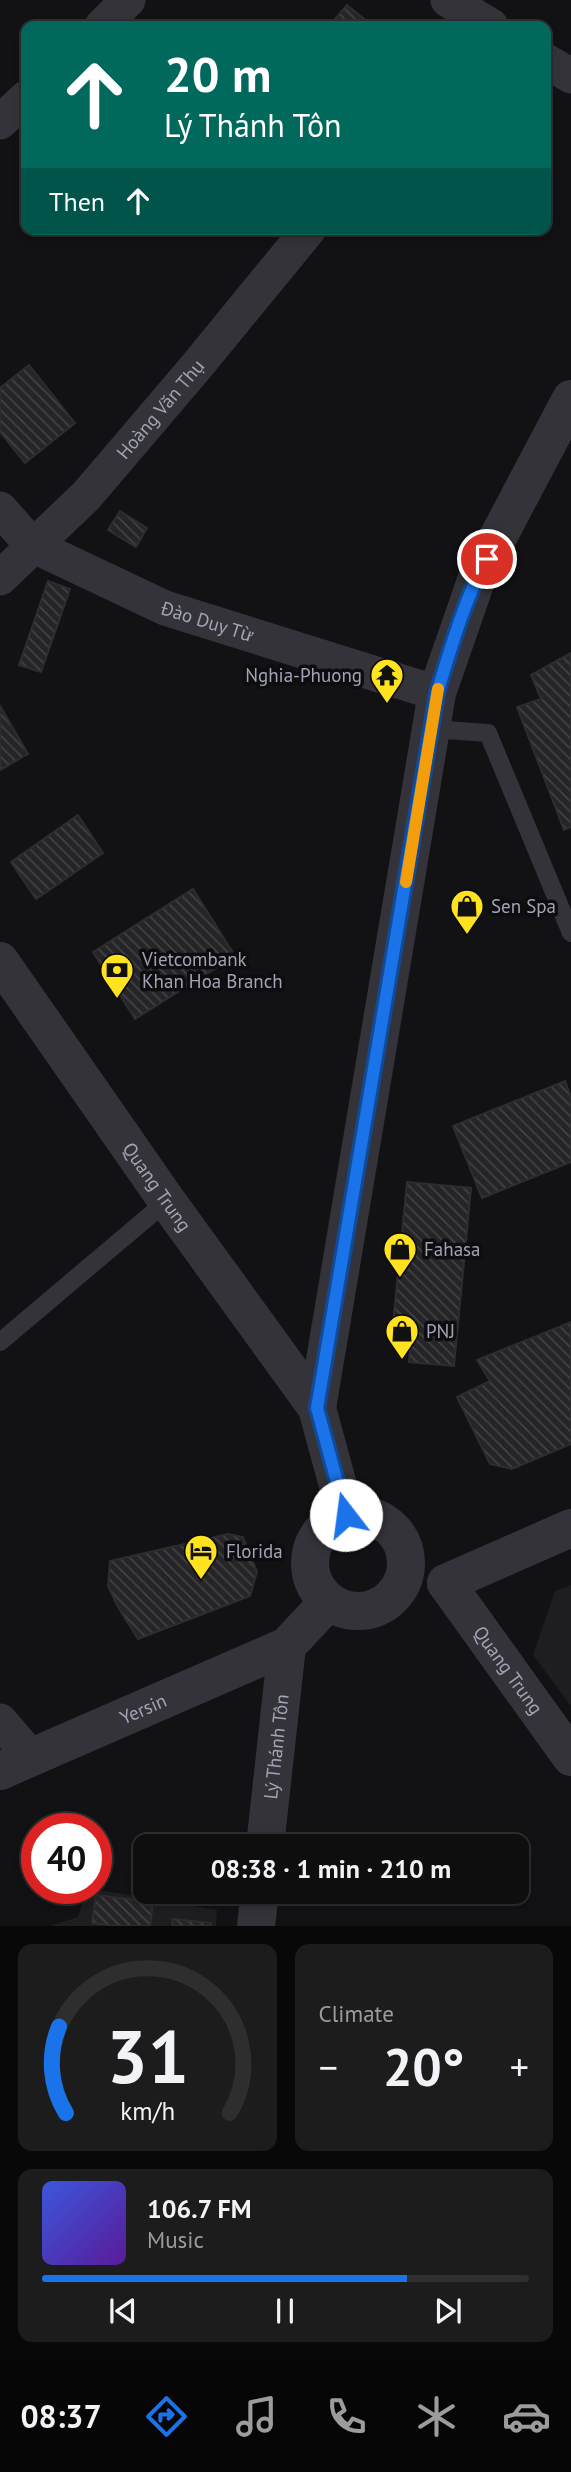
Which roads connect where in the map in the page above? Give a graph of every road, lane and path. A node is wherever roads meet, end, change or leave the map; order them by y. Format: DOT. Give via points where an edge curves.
graph roads {
  1 [pos="448,0"];
  2 [pos="485,18"];
  3 [pos="551,64"];
  4 [pos="571,76"];
  5 [pos="21,103"];
  6 [pos="0,122"];
  7 [pos="304,235"];
  8 [pos="571,399"];
  9 [pos="0,509"];
  10 [pos="32,545"];
  11 [pos="0,578"];
  12 [pos="434,711"];
  13 [pos="571,933"];
  14 [pos="0,961"];
  15 [pos="167,1201"];
  16 [pos="0,1342"];
  17 [pos="317,1408"];
  18 [pos="346,1515"];
  19 [pos="571,1528"];
  20 [pos="406,1571"];
  21 [pos="446,1583"];
  22 [pos="328,1602"];
  23 [pos="287,1646"];
  24 [pos="0,1721"];
  25 [pos="571,1757"];
  26 [pos="16,1764"];
  27 [pos="266,1834"];
  28 [pos="259,1904"];
  29 [pos="257,1926"];
  1 -- 2 [label="street"];
  3 -- 4 [label="street"];
  5 -- 6 [label="street"];
  7 -- 10 [label="street, Hoàng Văn Thụ" via="86,496"];
  8 -- 12 [label="street" via="478,575"];
  9 -- 10 [label="street, Đào Duy Từ"];
  10 -- 11 [label="street, Hoàng Văn Thụ"];
  10 -- 12 [label="street, Đào Duy Từ" via="165,608"];
  12 -- 13 [label="lane" via="488,733"];
  12 -- 17 [label="street"];
  14 -- 15 [label="street, Quang Trung"];
  15 -- 16 [label="lane"];
  15 -- 17 [label="street, Quang Trung"];
  17 -- 18 [label="street"];
  18 -- 20 [label="street" via="370,1516 397,1534 405,1552"];
  18 -- 22 [label="street" via="323,1530 310,1560 314,1581"];
  19 -- 21 [label="street"];
  20 -- 21 [label="street"];
  20 -- 22 [label="street" via="399,1589 386,1603 353,1611"];
  21 -- 25 [label="street, Quang Trung"];
  22 -- 23 [label="street"];
  23 -- 26 [label="street, Yersin"];
  23 -- 27 [label="street, Lý Thánh Tôn"];
  24 -- 26 [label="street"];
  28 -- 29 [label="street"];
}
